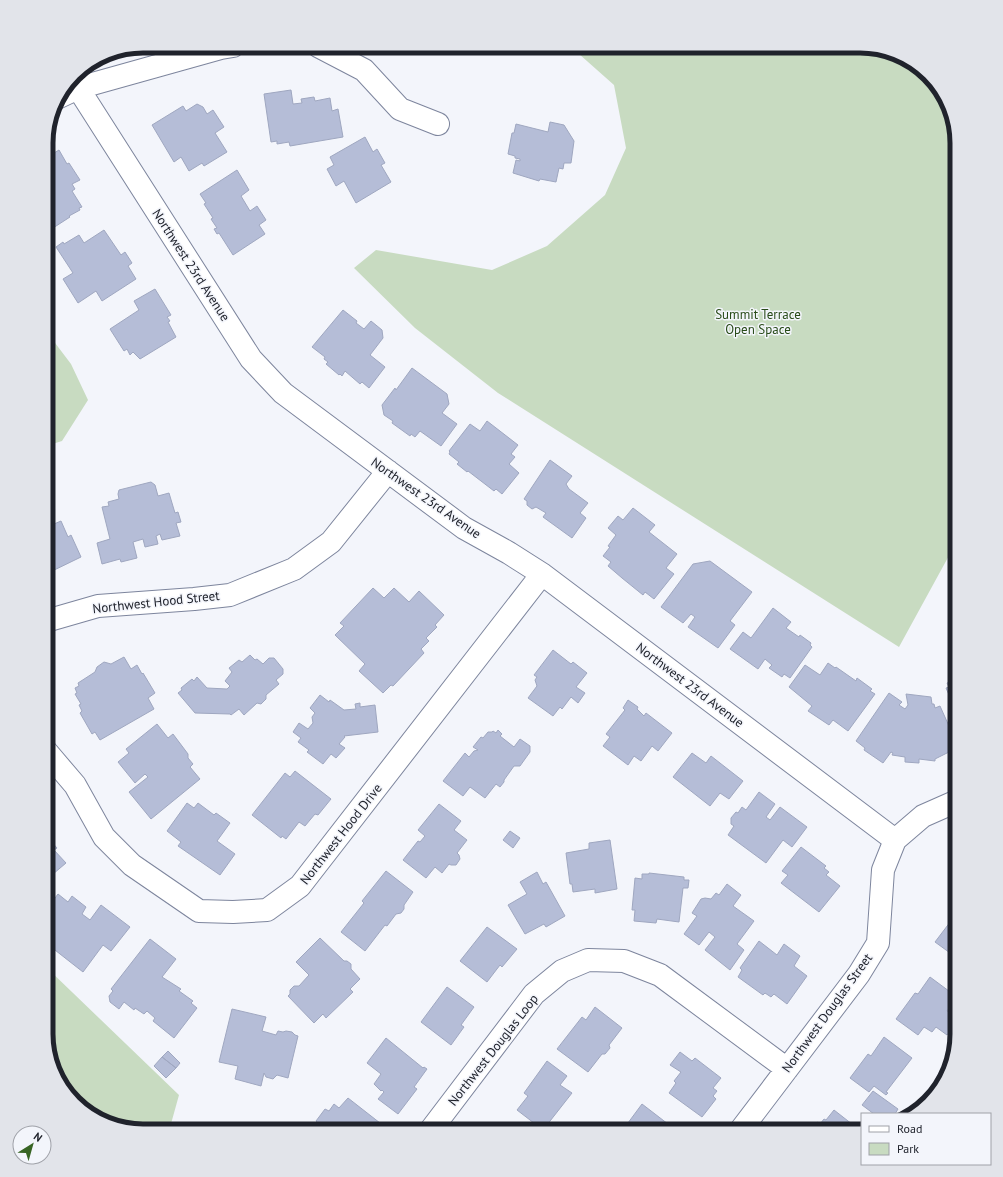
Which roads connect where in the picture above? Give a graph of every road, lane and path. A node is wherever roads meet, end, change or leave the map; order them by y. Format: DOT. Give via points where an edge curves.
graph roads {
  1 [pos="199,53"];
  2 [pos="331,53"];
  3 [pos="76,83"];
  4 [pos="438,124"];
  5 [pos="388,471"];
  6 [pos="542,574"];
  7 [pos="53,619"];
  8 [pos="53,758"];
  9 [pos="950,803"];
  10 [pos="895,840"];
  11 [pos="787,1068"];
  12 [pos="435,1124"];
  13 [pos="745,1124"];
  1 -- 3 [label="street"];
  2 -- 4 [label="street" via="364,70 400,109"];
  3 -- 5 [label="street, Northwest 23rd Avenue" via="251,359 283,394"];
  5 -- 6 [label="street, Northwest 23rd Avenue" via="464,528"];
  5 -- 7 [label="street, Northwest Hood Street" via="331,542 294,569 230,595 98,606"];
  6 -- 8 [label="street, Northwest Hood Drive" via="300,886 267,910 199,911 132,865 104,837 76,785"];
  6 -- 10 [label="street, Northwest 23rd Avenue"];
  9 -- 10 [label="street, Northwest Douglas Street" via="923,816"];
  10 -- 11 [label="street, Northwest Douglas Street" via="883,870 878,943 859,974"];
  11 -- 12 [label="street, Northwest Douglas Loop" via="660,975 624,961 588,960 562,972 534,994"];
  11 -- 13 [label="street, Northwest Douglas Street"];
}
